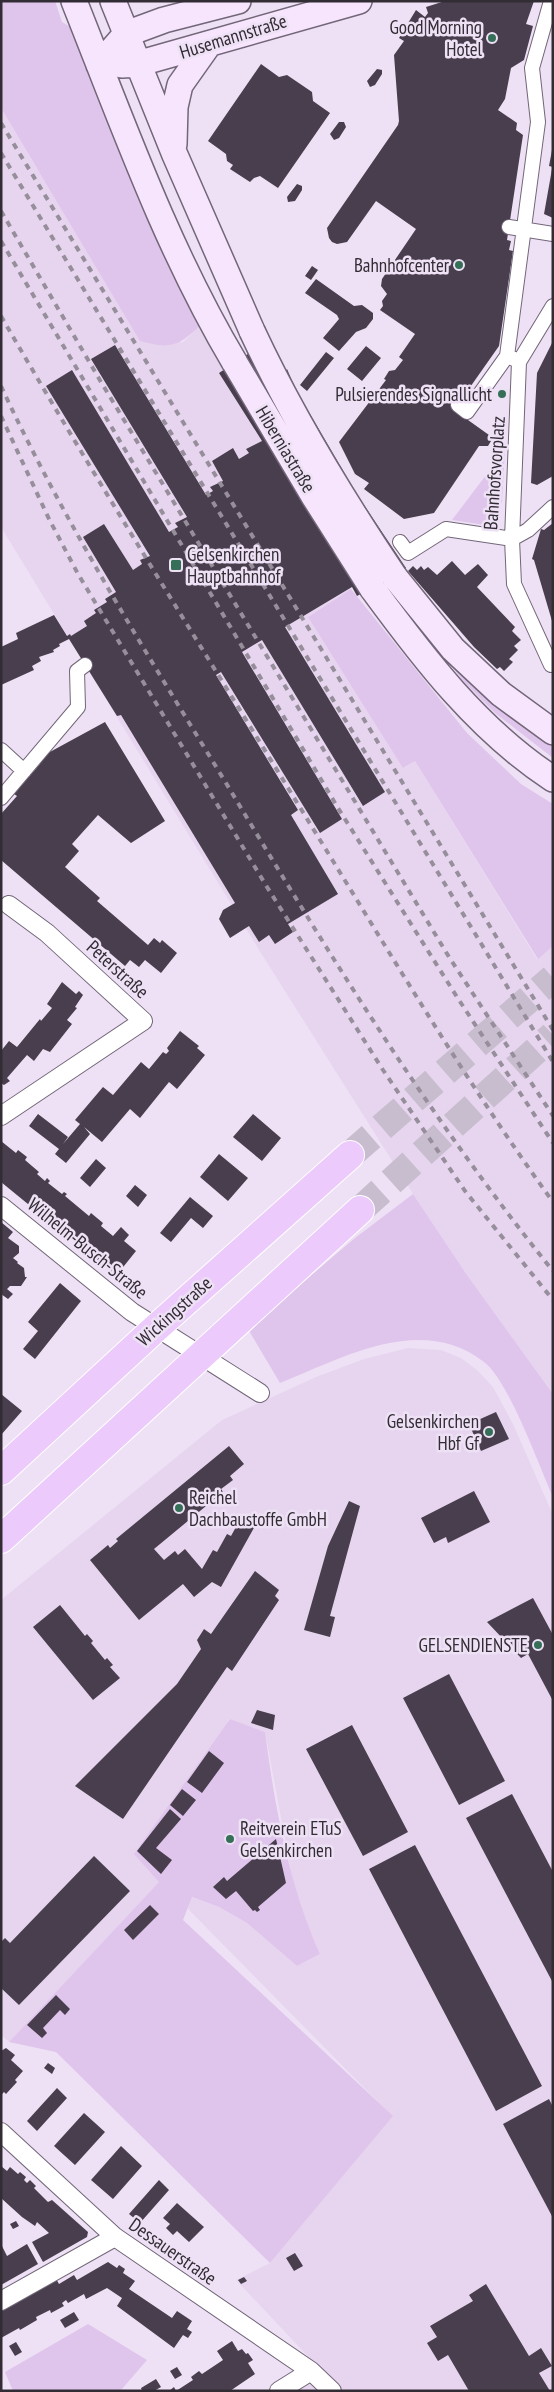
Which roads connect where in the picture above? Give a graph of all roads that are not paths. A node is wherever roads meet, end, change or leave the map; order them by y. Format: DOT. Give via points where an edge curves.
graph roads {
  1 [pos="74,1"];
  2 [pos="113,1"];
  3 [pos="238,1"];
  4 [pos="358,1"];
  5 [pos="551,1"];
  6 [pos="126,34"];
  7 [pos="209,44"];
  8 [pos="137,64"];
  9 [pos="100,65"];
  10 [pos="175,155"];
  11 [pos="509,227"];
  12 [pos="524,230"];
  13 [pos="549,234"];
  14 [pos="553,306"];
  15 [pos="513,359"];
  16 [pos="458,405"];
  17 [pos="553,507"];
  18 [pos="512,539"];
  19 [pos="400,542"];
  20 [pos="85,665"];
  21 [pos="552,665"];
  22 [pos="553,732"];
  23 [pos="1,750"];
  24 [pos="24,771"];
  25 [pos="553,779"];
  26 [pos="1,798"];
  27 [pos="5,901"];
  28 [pos="1,1116"];
  29 [pos="350,1155"];
  30 [pos="1,1206"];
  31 [pos="360,1210"];
  32 [pos="157,1327"];
  33 [pos="201,1354"];
  34 [pos="260,1393"];
  35 [pos="1,1471"];
  36 [pos="1,1539"];
  37 [pos="1,2132"];
  38 [pos="115,2236"];
  39 [pos="1,2301"];
  40 [pos="311,2371"];
  41 [pos="279,2391"];
  42 [pos="332,2391"];
  1 -- 9 [label="main road, Hiberniastraße"];
  2 -- 6 [label="main road, Hiberniastraße"];
  3 -- 6 [label="main road, Husemannstraße" via="164,20"];
  4 -- 7 [label="main road, Husemannstraße"];
  5 -- 12 [label="street, Bahnhofsvorplatz" via="532,68 538,122"];
  6 -- 8 [label="main road, Hiberniastraße"];
  6 -- 9 [label="main road"];
  7 -- 8 [label="main road, Husemannstraße"];
  7 -- 10 [label="main road" via="180,85 175,107"];
  8 -- 9 [label="main road"];
  8 -- 10 [label="main road, Hiberniastraße"];
  9 -- 25 [label="main road, Hiberniastraße, bridge" via="174,246 217,332 372,588 421,655 477,717"];
  10 -- 22 [label="main road, Hiberniastraße, bridge" via="252,331 290,407 334,484 394,576 453,649 501,694"];
  11 -- 12 [label="street"];
  12 -- 13 [label="street"];
  12 -- 15 [label="street, Bahnhofsvorplatz"];
  14 -- 15 [label="street"];
  15 -- 16 [label="street, Bahnhofsvorplatz" via="468,412"];
  15 -- 18 [label="street, Bahnhofsvorplatz"];
  17 -- 18 [label="street" via="528,530"];
  18 -- 19 [label="street, Bahnhofsvorplatz" via="446,528 408,553"];
  18 -- 21 [label="street" via="514,584"];
  20 -- 24 [label="street" via="77,672 78,707"];
  23 -- 24 [label="street"];
  24 -- 26 [label="street"];
  27 -- 28 [label="street, Peterstraße" via="47,933 143,1021"];
  29 -- 32 [label="main road, Wickingstraße"];
  30 -- 32 [label="street, Wilhelm-Busch-Straße" via="118,1302"];
  31 -- 33 [label="main road"];
  32 -- 33 [label="street, Wilhelm-Busch-Straße"];
  32 -- 35 [label="main road, Wickingstraße"];
  33 -- 34 [label="street"];
  33 -- 36 [label="main road"];
  37 -- 38 [label="street, Dessauerstraße"];
  38 -- 39 [label="street"];
  38 -- 40 [label="street, Dessauerstraße"];
  40 -- 41 [label="street"];
  40 -- 42 [label="street, Dessauerstraße"];
}
